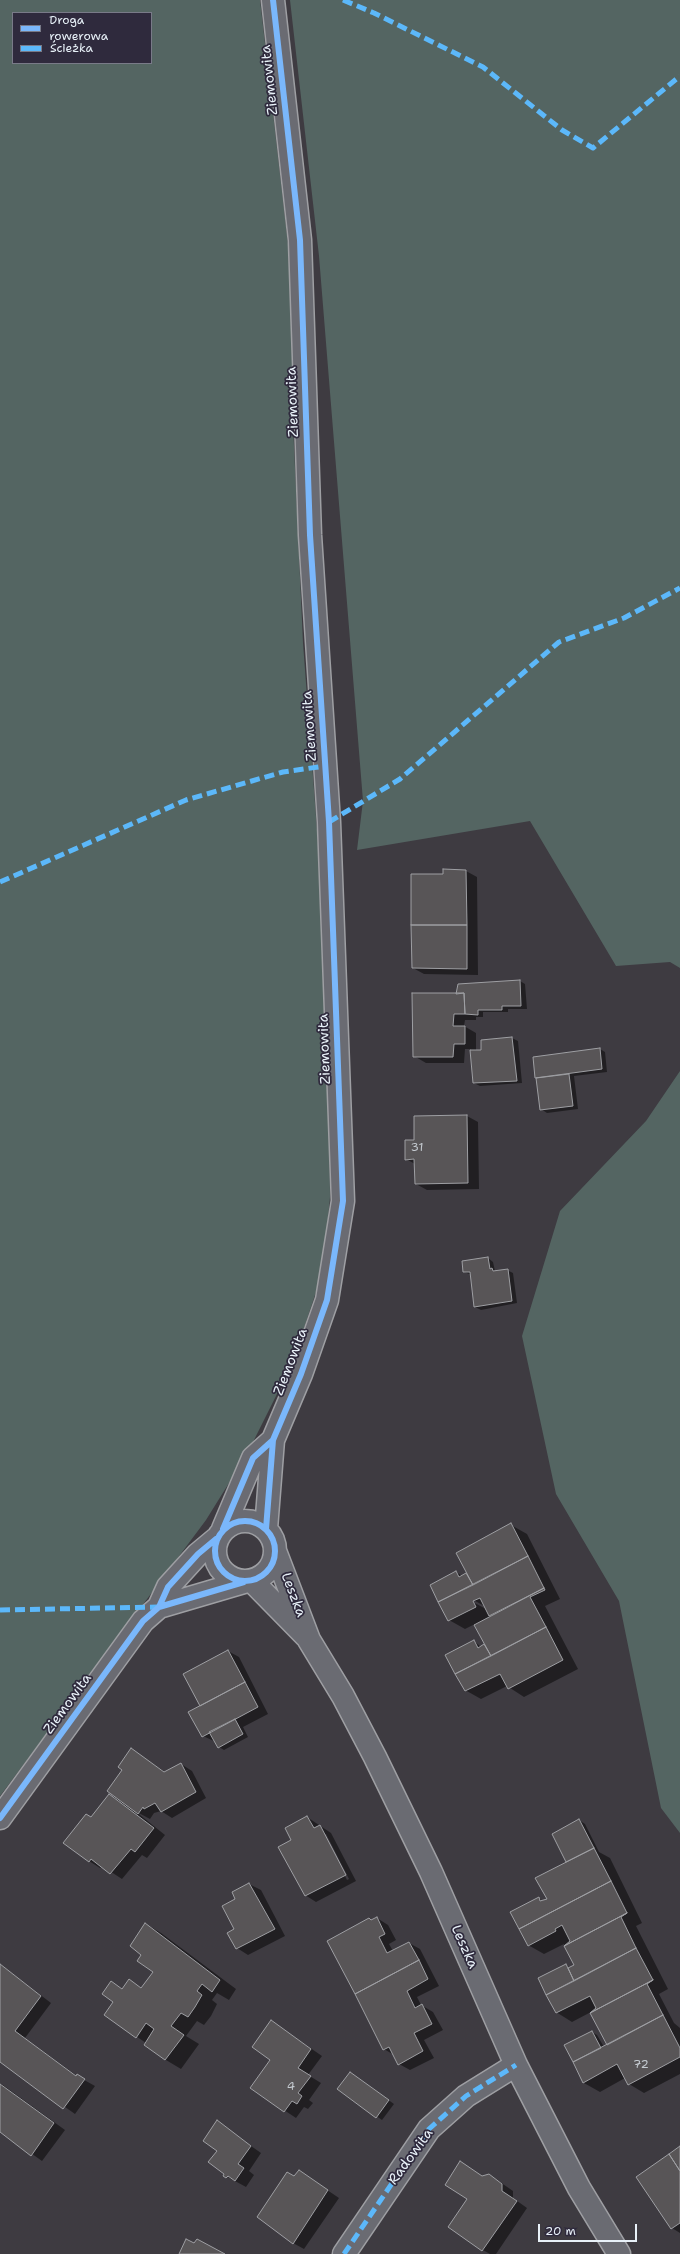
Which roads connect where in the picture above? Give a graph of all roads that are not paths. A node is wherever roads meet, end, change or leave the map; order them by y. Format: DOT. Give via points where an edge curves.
graph roads {
  1 [pos="273,0"];
  2 [pos="273,1440"];
  3 [pos="266,1530"];
  4 [pos="220,1534"];
  5 [pos="275,1551"];
  6 [pos="248,1581"];
  7 [pos="159,1607"];
  8 [pos="310,1640"];
  9 [pos="0,1818"];
  10 [pos="516,2065"];
  11 [pos="344,2254"];
  12 [pos="619,2254"];
  1 -- 2 [label="street, Ziemowita" via="300,240 310,535 329,822 343,1201 326,1300 301,1374"];
  2 -- 3 [label="street, Ziemowita"];
  2 -- 4 [label="street, Ziemowita" via="253,1458"];
  3 -- 4 [label="street" via="245,1520 237,1521"];
  3 -- 5 [label="street" via="271,1536"];
  4 -- 6 [label="street" via="214,1556 222,1571 228,1577"];
  4 -- 7 [label="street, Ziemowita" via="168,1587"];
  5 -- 6 [label="street" via="274,1561 268,1570 261,1577"];
  5 -- 8 [label="street, Leszka"];
  6 -- 7 [label="street, Ziemowita"];
  6 -- 8 [label="street, Leszka"];
  7 -- 9 [label="street, Ziemowita" via="143,1621"];
  8 -- 10 [label="street, Leszka" via="372,1750 431,1872"];
  10 -- 11 [label="street, Radowita" via="466,2096 429,2129"];
  10 -- 12 [label="street, Leszka" via="579,2188"];
}
